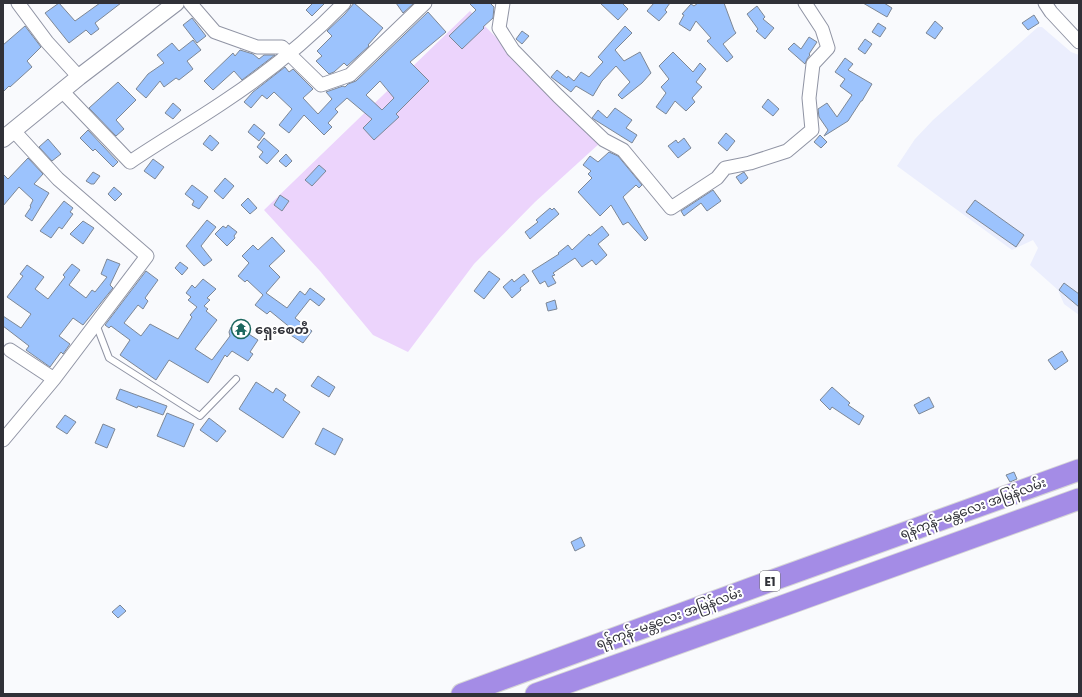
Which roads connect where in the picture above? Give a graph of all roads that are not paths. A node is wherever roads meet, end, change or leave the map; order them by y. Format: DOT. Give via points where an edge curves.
graph roads {
  1 [pos="18,3"];
  2 [pos="176,3"];
  3 [pos="190,3"];
  4 [pos="344,3"];
  5 [pos="425,3"];
  6 [pos="503,3"];
  7 [pos="805,3"];
  8 [pos="1045,3"];
  9 [pos="1079,42"];
  10 [pos="290,55"];
  11 [pos="79,77"];
  12 [pos="62,91"];
  13 [pos="9,135"];
  14 [pos="96,324"];
  15 [pos="10,350"];
  16 [pos="54,379"];
  17 [pos="236,379"];
  18 [pos="3,440"];
  19 [pos="1079,470"];
  20 [pos="1079,499"];
  21 [pos="462,694"];
  22 [pos="536,694"];
  1 -- 11 [label="street" via="47,42"];
  2 -- 11 [label="street"];
  3 -- 10 [label="street" via="215,32 257,47 282,47"];
  4 -- 10 [label="street"];
  5 -- 10 [label="street" via="350,75 322,85"];
  6 -- 7 [label="street" via="499,28 513,50 604,140 624,150 671,208 717,178 725,168 787,151 812,130 809,98 813,64 828,48 822,29"];
  8 -- 9 [label="street"];
  10 -- 12 [label="street" via="225,102 130,162"];
  11 -- 12 [label="street"];
  12 -- 13 [label="street"];
  13 -- 14 [label="street" via="147,256"];
  14 -- 16 [label="street"];
  14 -- 17 [label="lane" via="109,358 200,416"];
  15 -- 16 [label="street"];
  16 -- 18 [label="street"];
  19 -- 21 [label="highway, ရန်ကုန်-မန္တလေး အမြန်လမ်း / E1"];
  20 -- 22 [label="highway, ရန်ကုန်-မန္တလေး အမြန်လမ်း / E1"];
}
